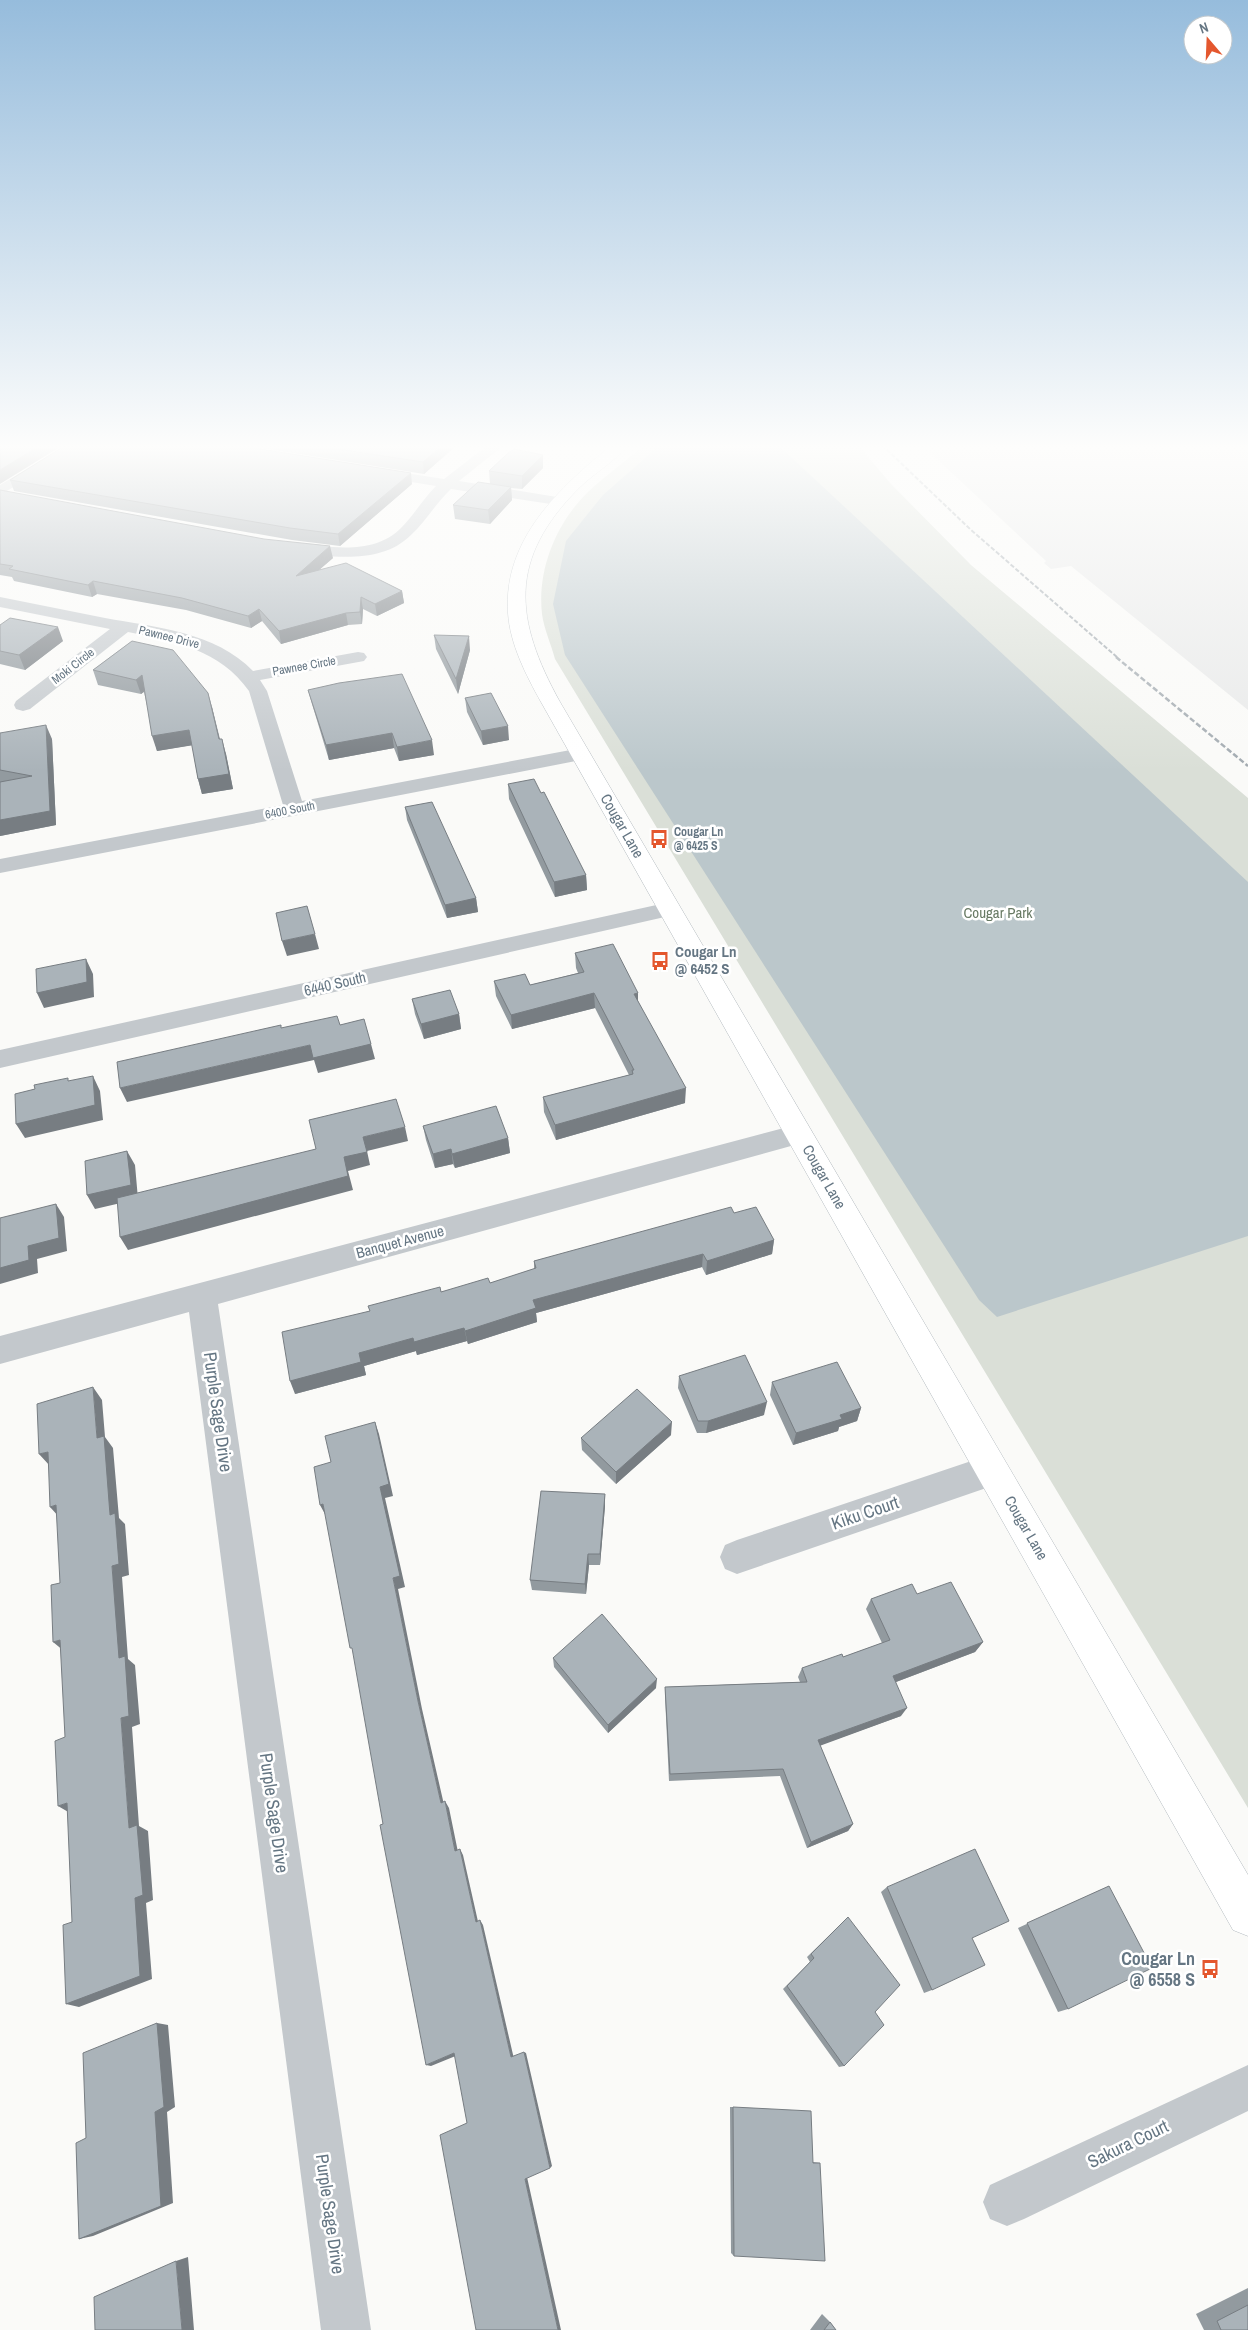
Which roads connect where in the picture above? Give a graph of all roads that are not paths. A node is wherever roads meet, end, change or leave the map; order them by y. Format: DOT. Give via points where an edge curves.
graph roads {
  1 [pos="526,554"];
  2 [pos="0,602"];
  3 [pos="124,627"];
  4 [pos="358,657"];
  5 [pos="250,677"];
  6 [pos="23,705"];
  7 [pos="581,754"];
  8 [pos="294,810"];
  9 [pos="0,866"];
  10 [pos="670,909"];
  11 [pos="0,1059"];
  12 [pos="799,1134"];
  13 [pos="202,1296"];
  14 [pos="0,1350"];
  15 [pos="992,1470"];
  16 [pos="737,1557"];
  17 [pos="1248,1915"];
  18 [pos="1248,2087"];
  19 [pos="1007,2202"];
  20 [pos="346,2330"];
  1 -- 7 [label="main road, Cougar Lane" via="518,578 517,612 524,646"];
  2 -- 3 [label="street, Pawnee Drive"];
  3 -- 5 [label="street, Pawnee Drive" via="204,646 230,660"];
  3 -- 6 [label="street, Moki Circle"];
  4 -- 5 [label="street, Pawnee Circle"];
  5 -- 8 [label="street, Pawnee Drive" via="261,698"];
  7 -- 8 [label="street, 6400 South"];
  7 -- 10 [label="main road, Cougar Lane"];
  8 -- 9 [label="street, 6400 South"];
  10 -- 11 [label="street, 6440 South"];
  10 -- 12 [label="main road, Cougar Lane"];
  12 -- 13 [label="street, Banquet Avenue"];
  12 -- 15 [label="main road, Cougar Lane"];
  13 -- 14 [label="street, Banquet Avenue"];
  13 -- 20 [label="street, Purple Sage Drive"];
  15 -- 16 [label="street, Kiku Court"];
  15 -- 17 [label="main road, Cougar Lane"];
  18 -- 19 [label="street, Sakura Court"];
}
